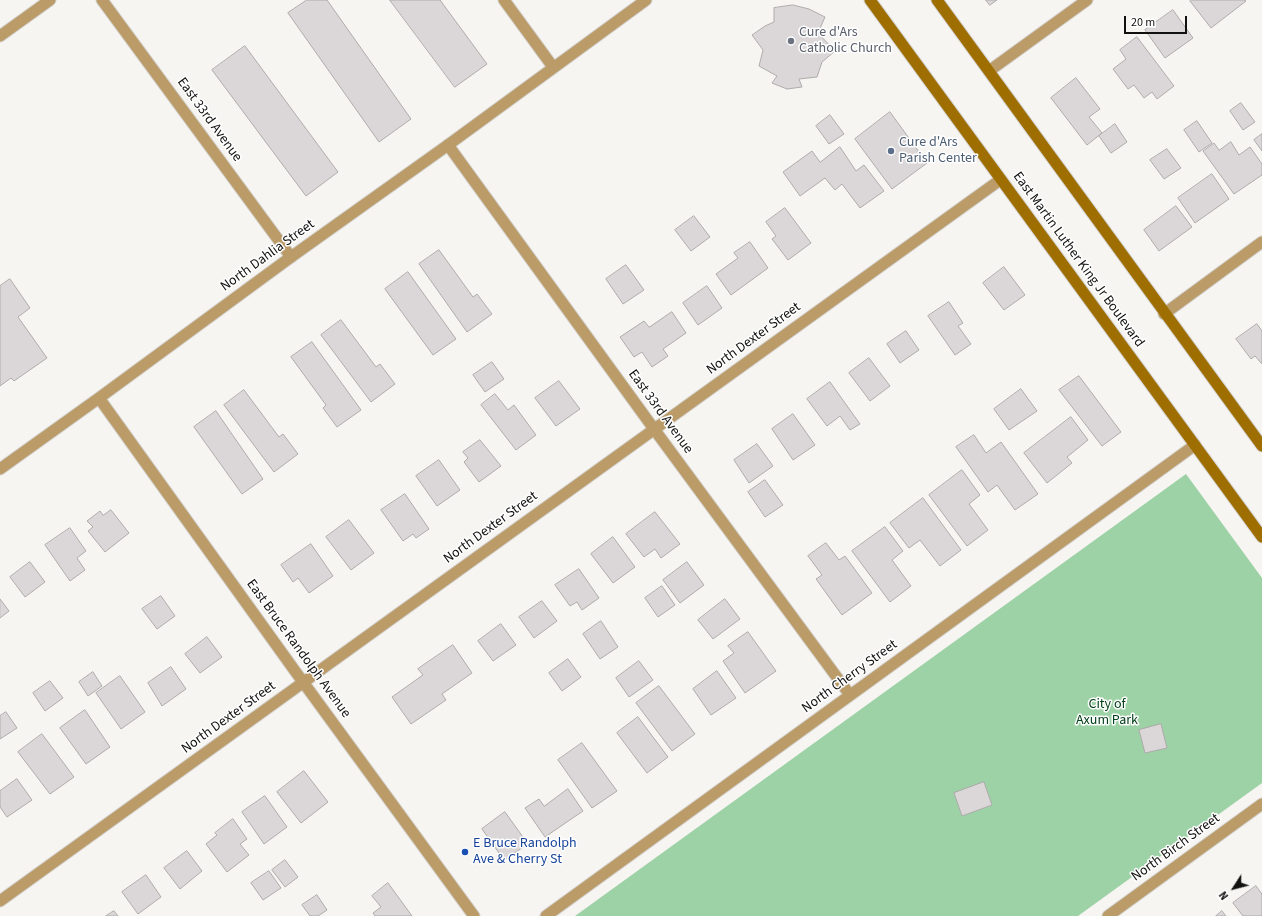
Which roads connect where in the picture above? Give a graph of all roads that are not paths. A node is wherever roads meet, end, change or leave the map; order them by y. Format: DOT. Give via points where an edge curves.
graph roads {
  1 [pos="50,0"];
  2 [pos="102,0"];
  3 [pos="504,0"];
  4 [pos="646,0"];
  5 [pos="870,0"];
  6 [pos="937,0"];
  7 [pos="1087,0"];
  8 [pos="0,36"];
  9 [pos="553,67"];
  10 [pos="989,71"];
  11 [pos="448,145"];
  12 [pos="1000,180"];
  13 [pos="1262,242"];
  14 [pos="291,257"];
  15 [pos="1164,314"];
  16 [pos="99,398"];
  17 [pos="654,429"];
  18 [pos="1195,445"];
  19 [pos="1262,446"];
  20 [pos="0,469"];
  21 [pos="1262,537"];
  22 [pos="304,682"];
  23 [pos="850,695"];
  24 [pos="1262,804"];
  25 [pos="0,901"];
  26 [pos="474,916"];
  27 [pos="546,916"];
  28 [pos="1108,916"];
  1 -- 8 [label="street"];
  2 -- 14 [label="street, East 33rd Avenue"];
  3 -- 9 [label="street"];
  4 -- 9 [label="street, North Dahlia Street"];
  5 -- 12 [label="main road, East Martin Luther King Jr Boulevard"];
  6 -- 10 [label="main road"];
  7 -- 10 [label="street"];
  9 -- 11 [label="street, North Dahlia Street"];
  10 -- 15 [label="main road"];
  11 -- 14 [label="street, North Dahlia Street"];
  11 -- 17 [label="street, East 33rd Avenue"];
  12 -- 17 [label="street, North Dexter Street"];
  12 -- 18 [label="main road, East Martin Luther King Jr Boulevard"];
  13 -- 15 [label="street"];
  14 -- 16 [label="street, North Dahlia Street"];
  15 -- 19 [label="main road"];
  16 -- 20 [label="street, North Dahlia Street"];
  16 -- 22 [label="street, East Bruce Randolph Avenue"];
  17 -- 22 [label="street, North Dexter Street"];
  17 -- 23 [label="street, East 33rd Avenue"];
  18 -- 21 [label="main road, East Martin Luther King Jr Boulevard"];
  18 -- 23 [label="street, North Cherry Street"];
  22 -- 25 [label="street, North Dexter Street"];
  22 -- 26 [label="street, East Bruce Randolph Avenue"];
  23 -- 27 [label="street, North Cherry Street"];
  24 -- 28 [label="street, North Birch Street"];
}
